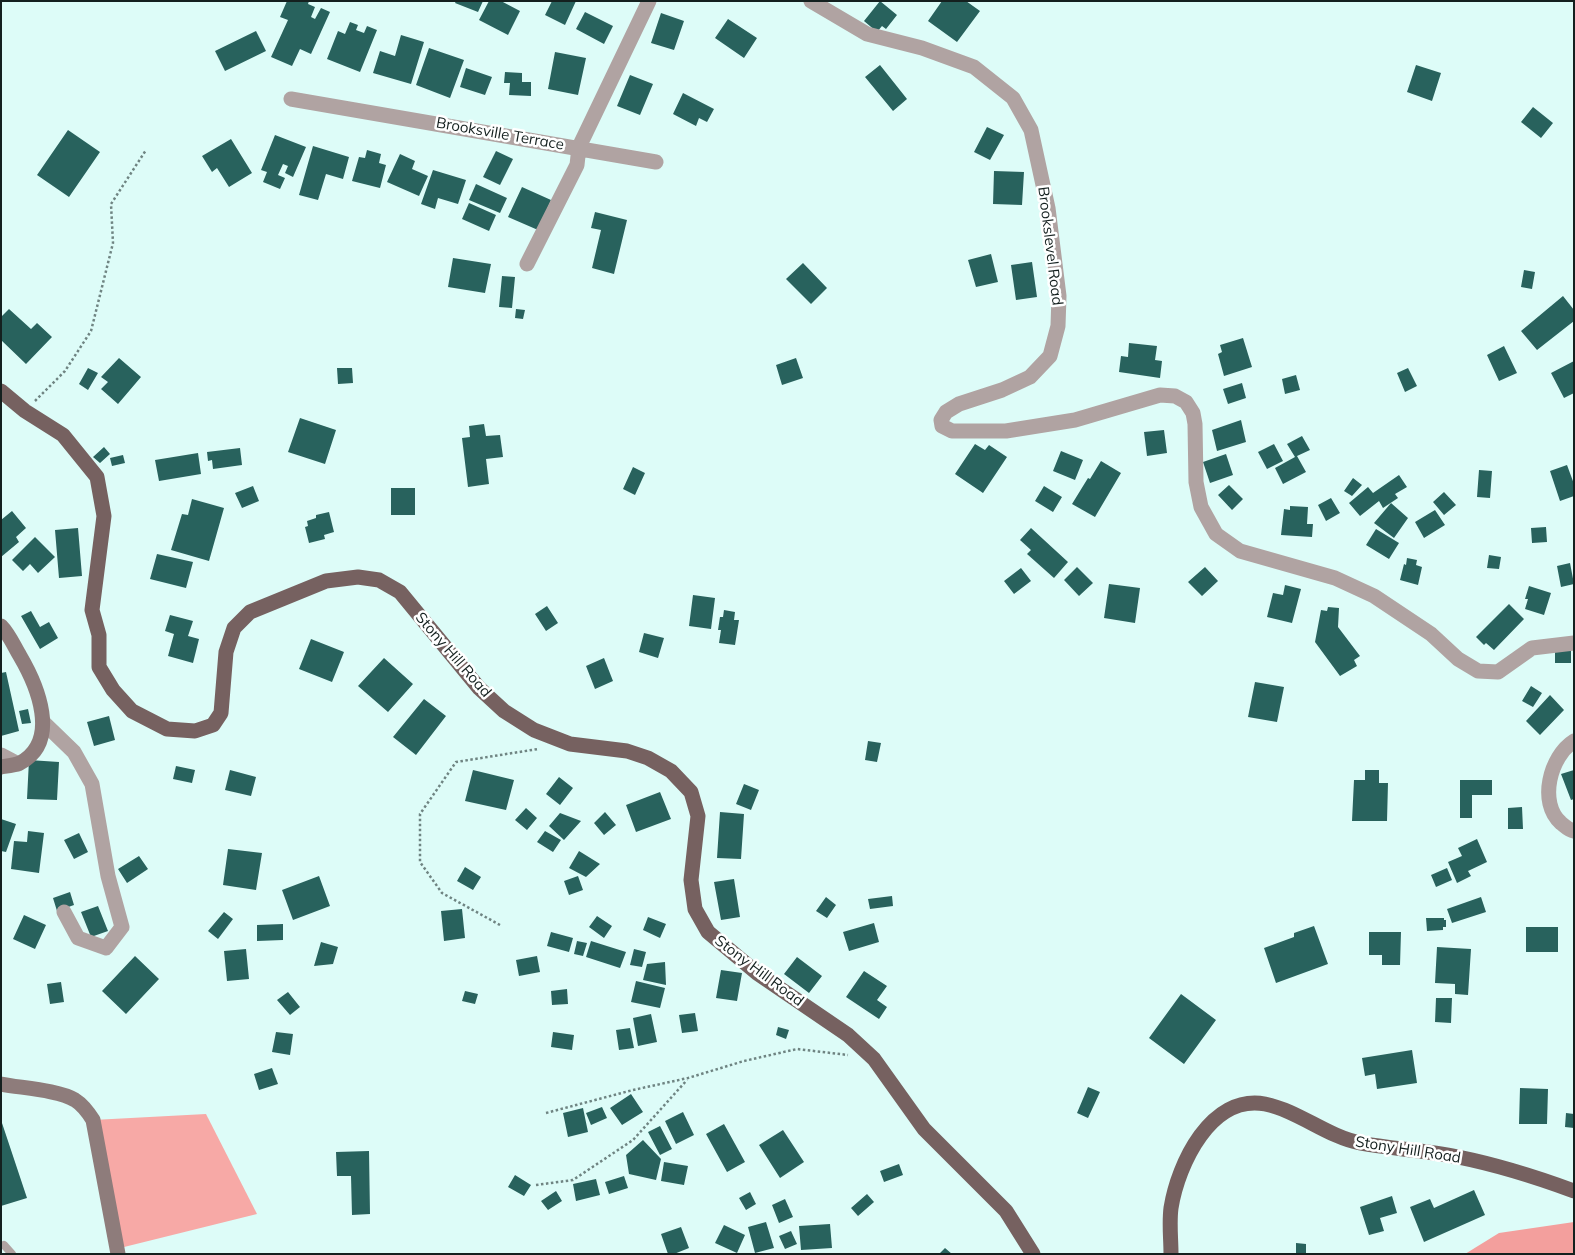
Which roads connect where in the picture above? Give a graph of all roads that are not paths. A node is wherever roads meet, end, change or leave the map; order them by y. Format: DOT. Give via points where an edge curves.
graph roads {
  1 [pos="649,1"];
  2 [pos="811,1"];
  3 [pos="291,99"];
  4 [pos="579,147"];
  5 [pos="656,162"];
  6 [pos="527,264"];
  7 [pos="1,391"];
  8 [pos="1,626"];
  9 [pos="1574,642"];
  10 [pos="43,722"];
  11 [pos="1574,741"];
  12 [pos="1,755"];
  13 [pos="18,764"];
  14 [pos="1,767"];
  15 [pos="1574,831"];
  16 [pos="64,912"];
  17 [pos="1,1084"];
  18 [pos="1574,1192"];
  19 [pos="4,1245"];
  20 [pos="12,1254"];
  21 [pos="118,1254"];
  22 [pos="1033,1254"];
  23 [pos="1171,1254"];
  1 -- 4 [label="street, Brooksville Terrace"];
  2 -- 9 [label="street, Brookslevel Road" via="867,34 922,48 974,67 1013,98 1031,130 1048,208 1059,296 1058,326 1050,356 1030,377 946,412 941,420 942,426 952,431 1006,431 1075,420 1160,395 1175,396 1186,402 1193,413 1196,482 1201,507 1216,534 1240,551 1335,578 1374,596 1431,634 1458,660 1478,671 1498,672 1532,648"];
  3 -- 4 [label="street, Brooksville Terrace"];
  4 -- 5 [label="street"];
  4 -- 6 [label="street" via="577,165"];
  7 -- 22 [label="main road, Stony Hill Road" via="25,411 64,435 97,477 104,516 92,610 99,635 99,667 113,690 132,710 167,729 195,731 213,725 221,713 228,644 234,628 250,612 326,581 358,577 379,580 400,592 479,688 504,711 534,730 570,744 627,751 672,771 691,792 698,816 691,880 695,909 708,932 756,973 848,1035 874,1059 924,1129 1006,1211"];
  8 -- 10 [label="main road" via="30,673 40,700"];
  10 -- 13 [label="main road" via="38,745"];
  10 -- 16 [label="street" via="74,752 92,784 108,876 122,927 106,948 78,938"];
  11 -- 15 [label="street" via="1568,745 1551,773 1548,801 1556,819"];
  12 -- 13 [label="street"];
  13 -- 14 [label="main road"];
  17 -- 21 [label="main road" via="63,1095 86,1109 93,1120"];
  18 -- 23 [label="main road, Stony Hill Road" via="1528,1174 1457,1156 1343,1139 1265,1104 1239,1104 1216,1117 1196,1141 1176,1184 1171,1210"];
  19 -- 20 [label="lane"];
}
